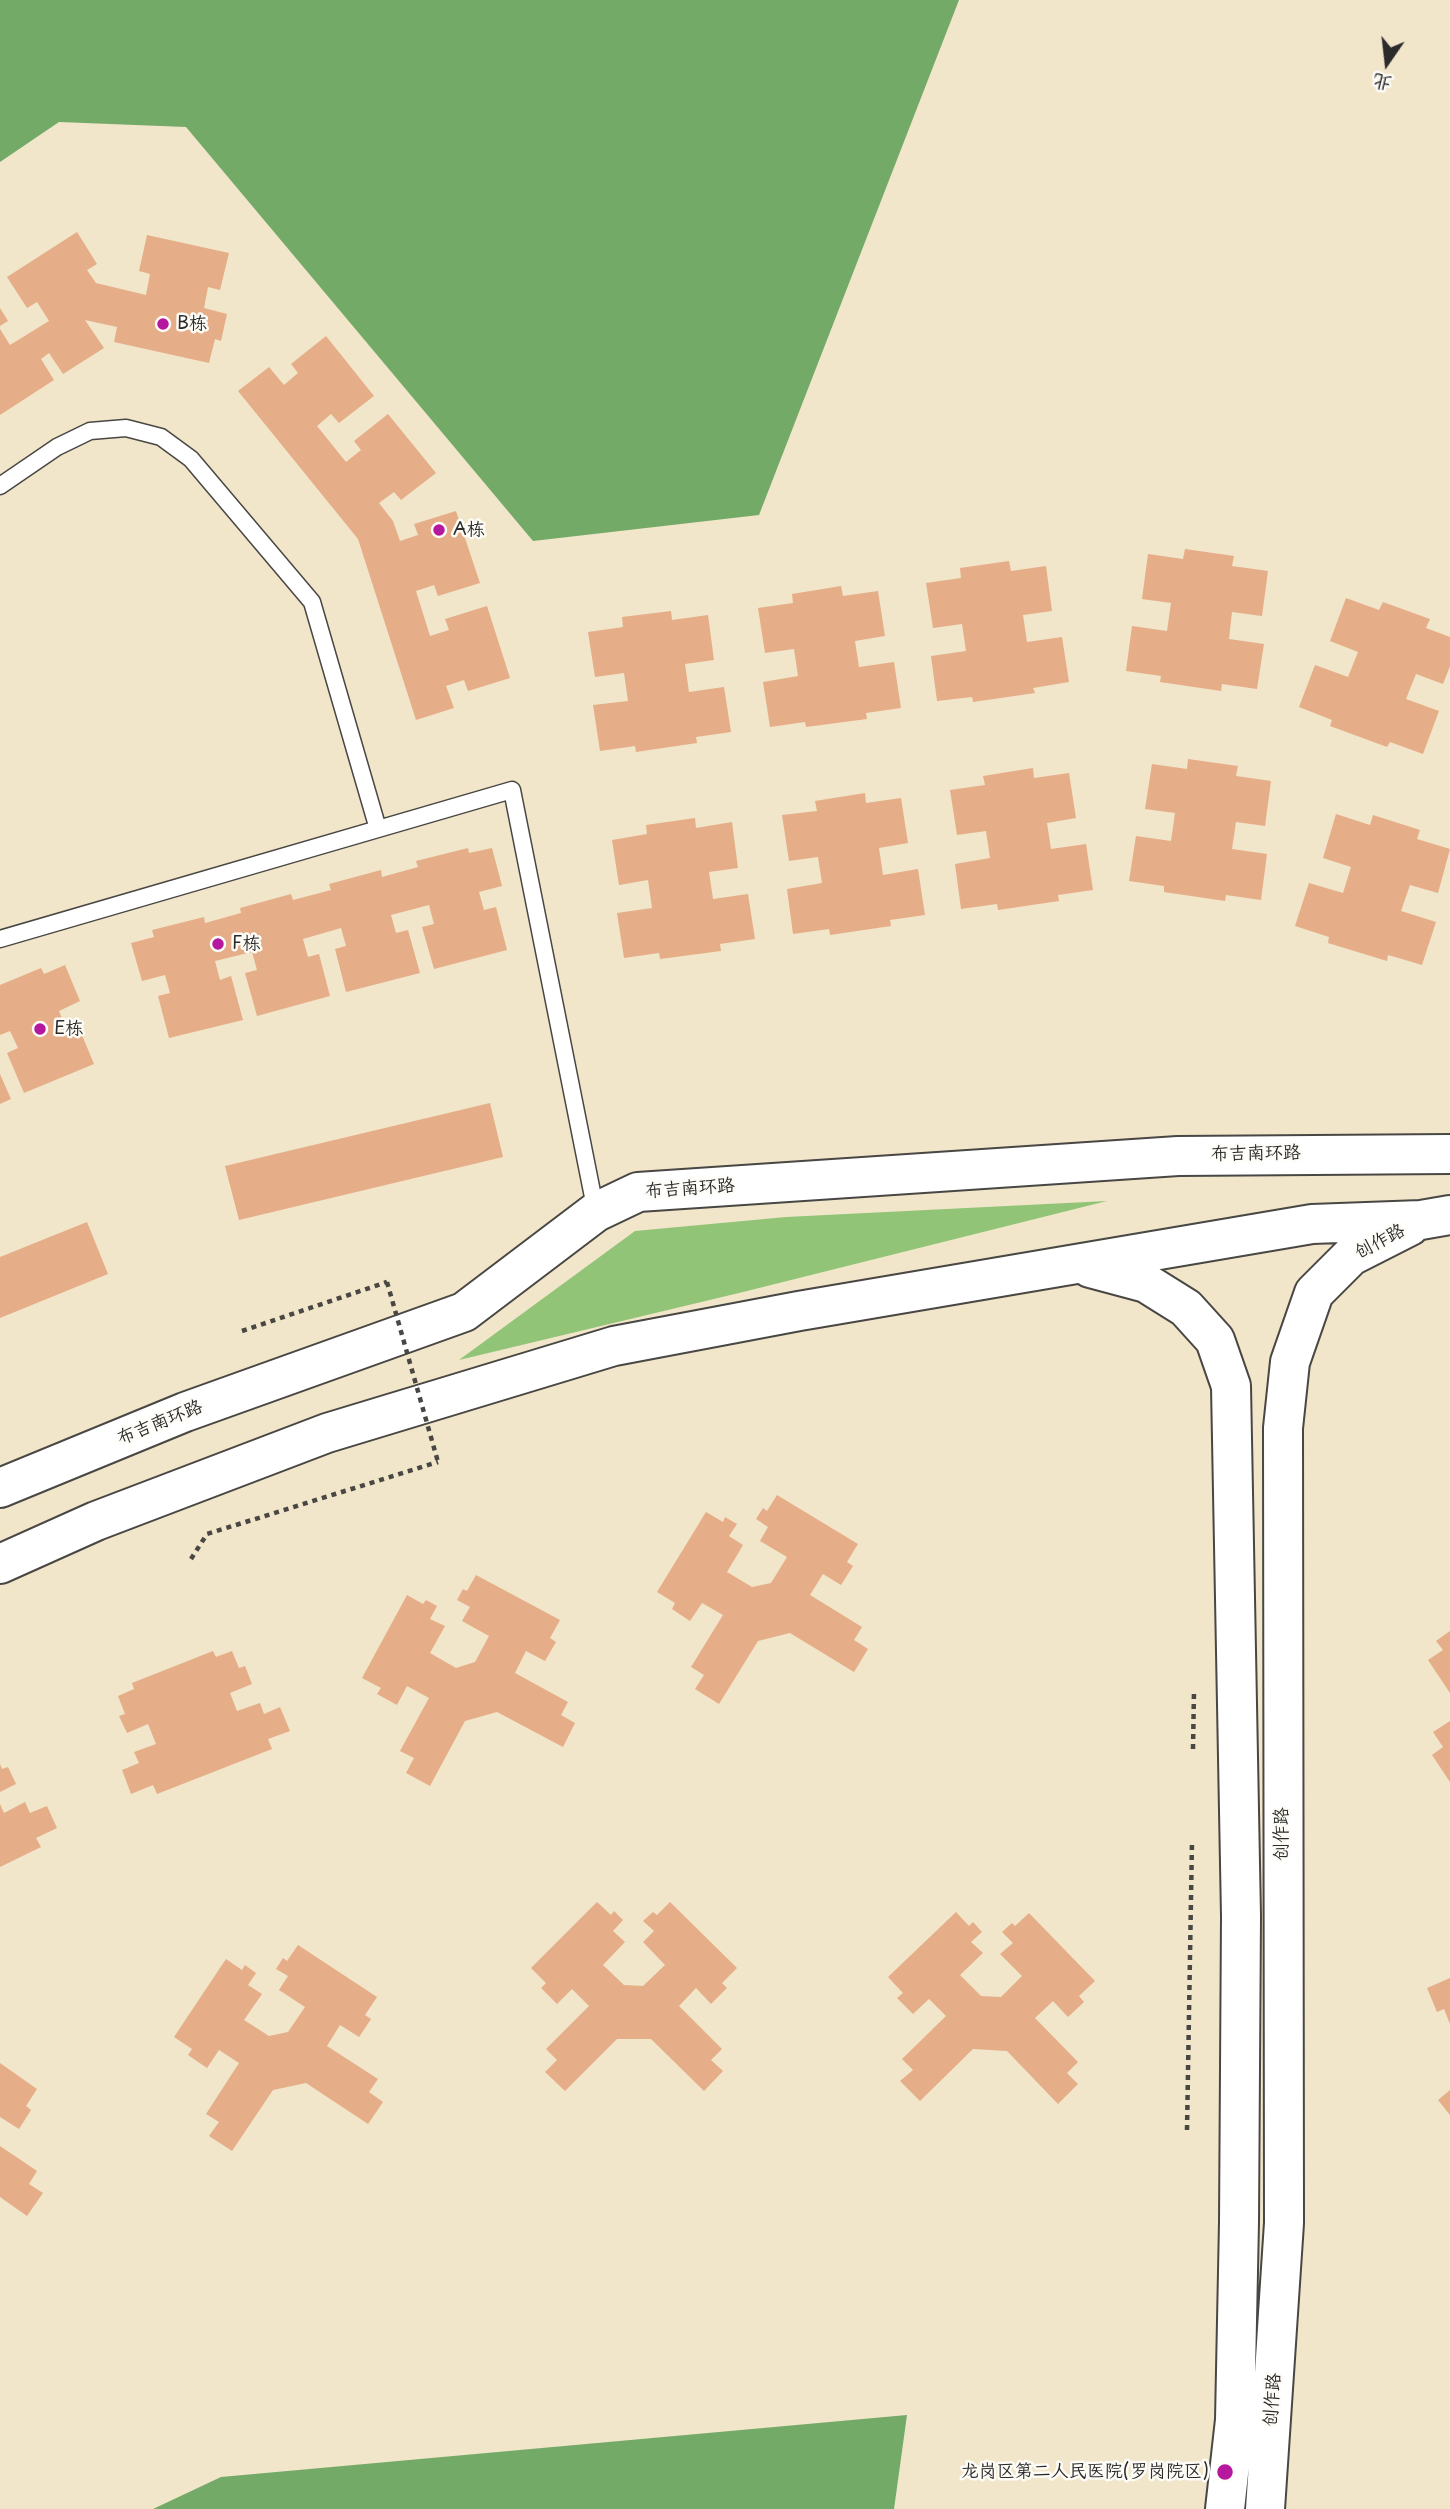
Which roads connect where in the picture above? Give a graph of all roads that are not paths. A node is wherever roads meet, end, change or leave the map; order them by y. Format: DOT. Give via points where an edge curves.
graph roads {
  1 [pos="0,486"];
  2 [pos="379,829"];
  3 [pos="0,939"];
  4 [pos="1450,1154"];
  5 [pos="596,1212"];
  6 [pos="1435,1218"];
  7 [pos="1078,1265"];
  8 [pos="0,1488"];
  9 [pos="0,1564"];
  10 [pos="1240,2222"];
  11 [pos="1284,2223"];
  12 [pos="1225,2509"];
  13 [pos="1265,2509"];
  1 -- 2 [label="lane" via="57,447 90,431 126,428 162,437 191,459 312,602"];
  2 -- 3 [label="lane"];
  2 -- 5 [label="lane" via="512,790"];
  4 -- 5 [label="street, 布吉南环路" via="1178,1156 881,1175 638,1192"];
  5 -- 8 [label="street, 布吉南环路" via="464,1312 185,1412"];
  6 -- 7 [label="street" via="1311,1224"];
  6 -- 11 [label="street, 创作路" via="1351,1256 1314,1293 1290,1362 1283,1428"];
  7 -- 9 [label="street" via="614,1346 327,1433 96,1521"];
  7 -- 10 [label="street, 创作路" via="1146,1283 1186,1308 1215,1340 1231,1385 1241,1916"];
  10 -- 11 [label="street"];
  10 -- 12 [label="street, 创作路" via="1235,2420"];
  11 -- 13 [label="street, 创作路"];
}
